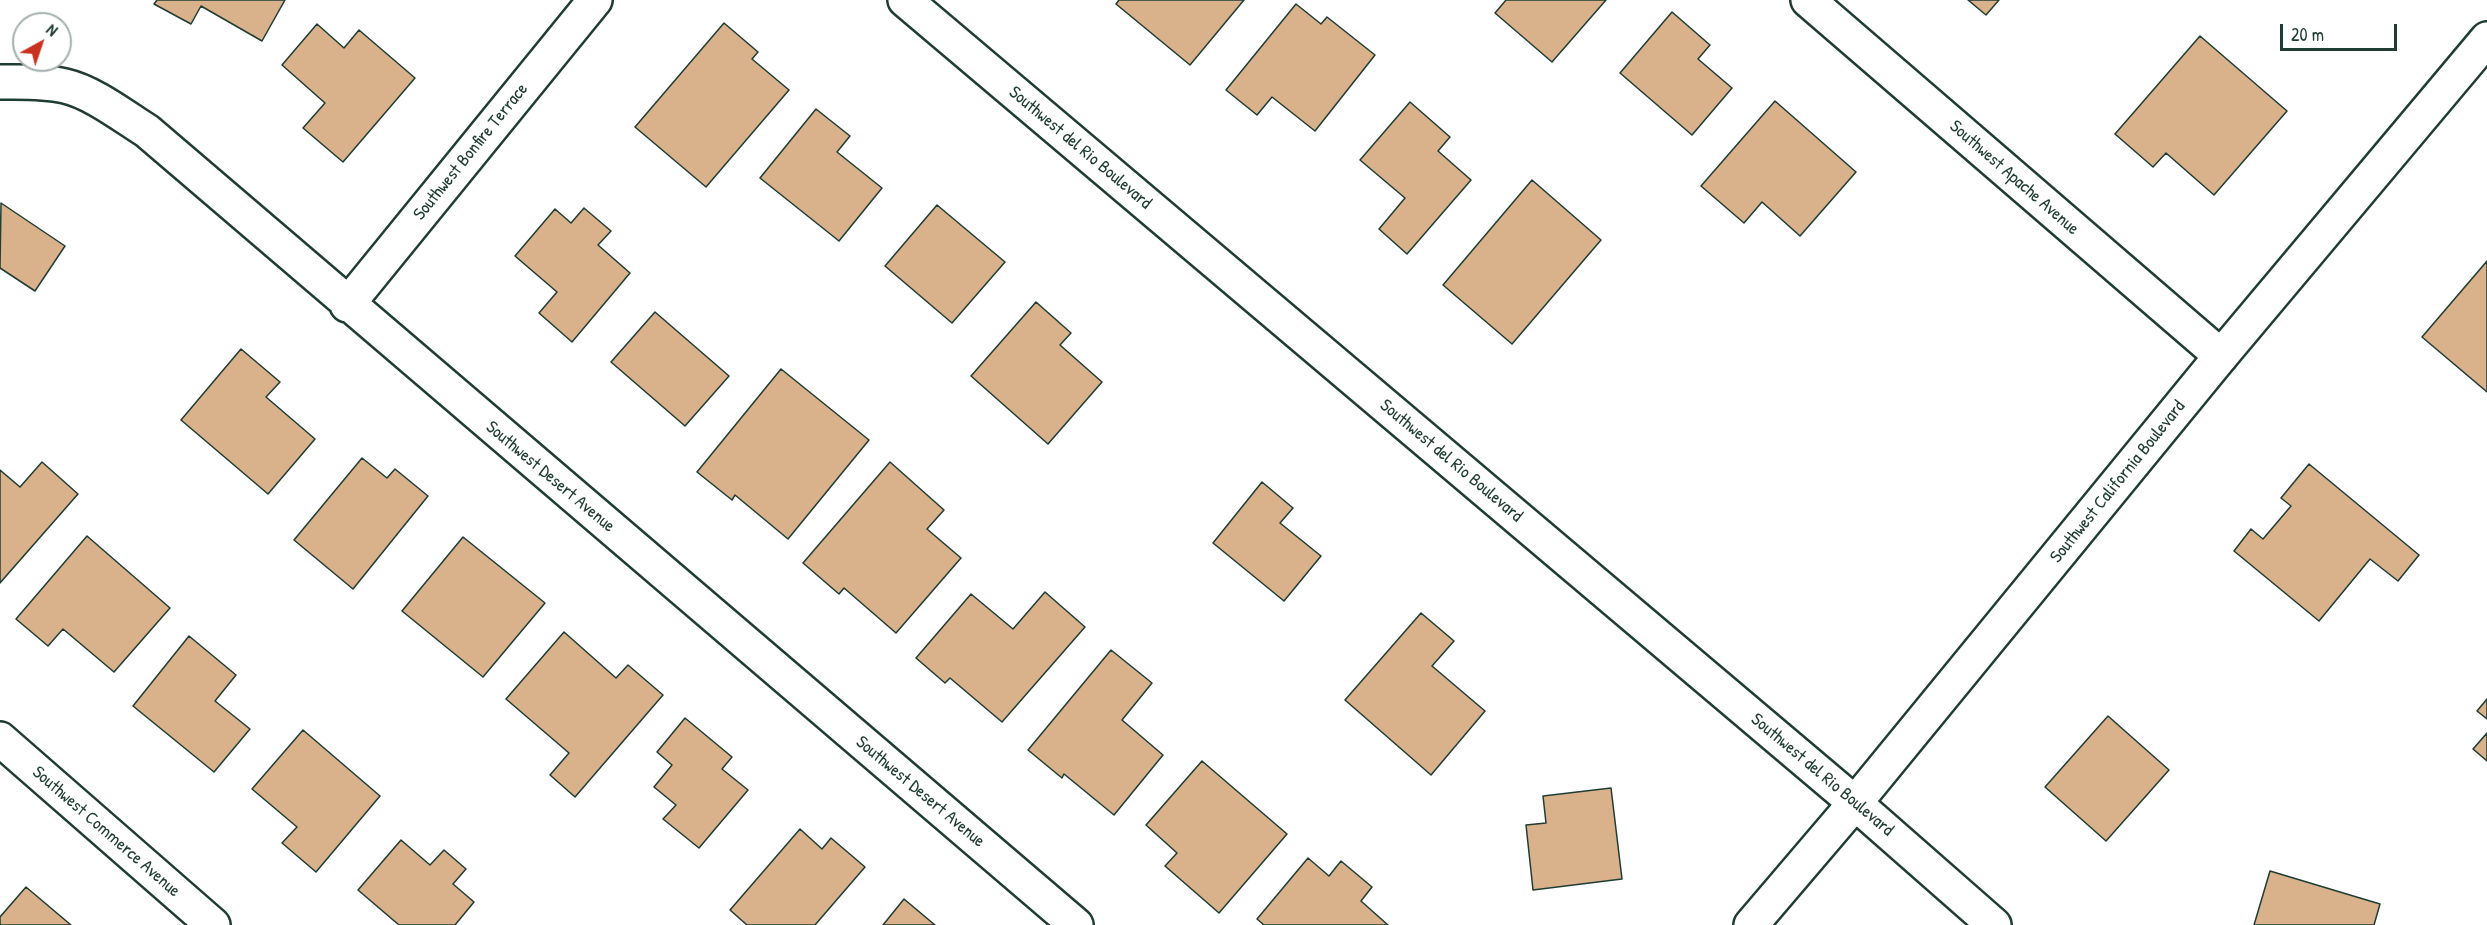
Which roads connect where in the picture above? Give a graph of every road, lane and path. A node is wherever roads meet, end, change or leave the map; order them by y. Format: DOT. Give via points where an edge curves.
graph roads {
  1 [pos="595,0"];
  2 [pos="905,0"];
  3 [pos="1808,0"];
  4 [pos="2487,39"];
  5 [pos="0,82"];
  6 [pos="347,304"];
  7 [pos="2221,356"];
  8 [pos="0,739"];
  9 [pos="1856,803"];
  10 [pos="213,925"];
  11 [pos="1076,925"];
  12 [pos="1751,925"];
  13 [pos="1994,925"];
  1 -- 6 [label="street, Southwest Bonfire Terrace"];
  2 -- 9 [label="street, Southwest del Rio Boulevard"];
  3 -- 7 [label="street, Southwest Apache Avenue"];
  4 -- 7 [label="street, Southwest California Boulevard"];
  5 -- 6 [label="street, Southwest Desert Avenue" via="67,86 107,105 147,131"];
  6 -- 11 [label="street, Southwest Desert Avenue"];
  7 -- 9 [label="street, Southwest California Boulevard"];
  8 -- 10 [label="street, Southwest Commerce Avenue"];
  9 -- 12 [label="street, Southwest California Boulevard"];
  9 -- 13 [label="street, Southwest del Rio Boulevard"];
}
